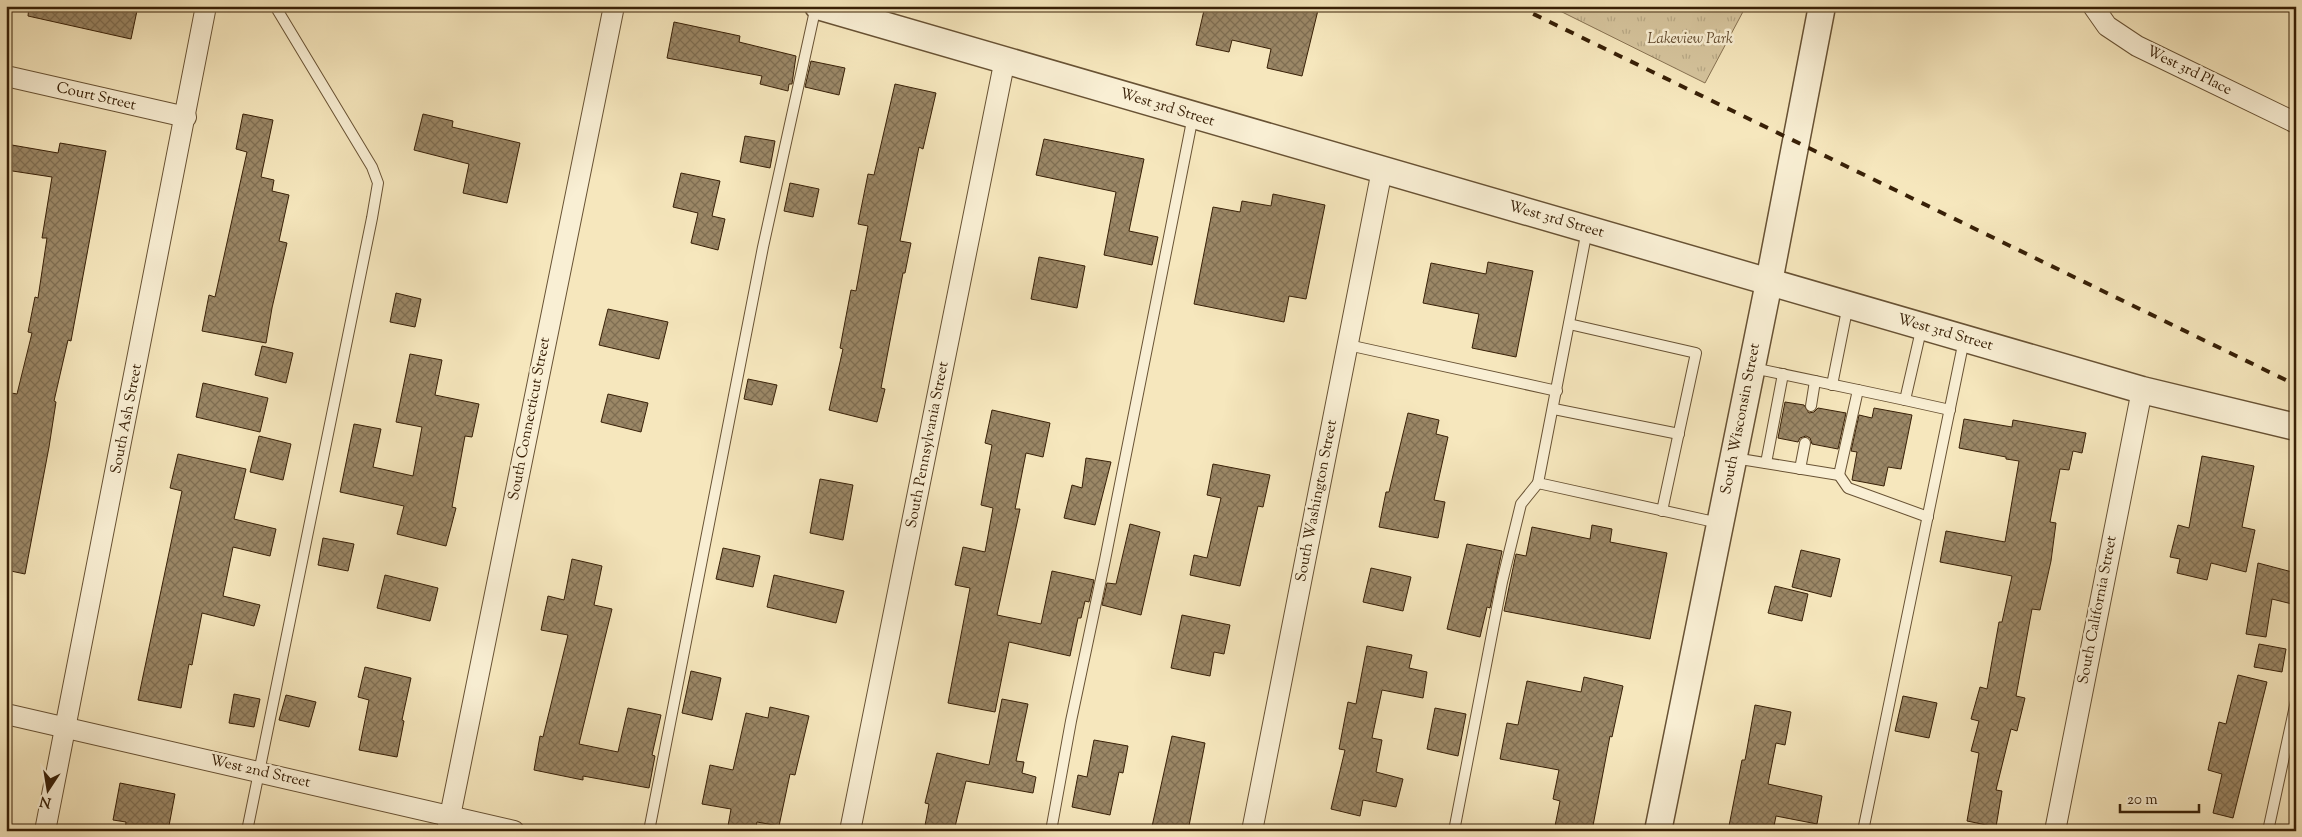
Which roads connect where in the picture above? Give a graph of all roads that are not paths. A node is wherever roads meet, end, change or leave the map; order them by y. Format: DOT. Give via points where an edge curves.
graph roads {
  1 [pos="206,6"];
  2 [pos="275,6"];
  3 [pos="614,6"];
  4 [pos="817,6"];
  5 [pos="1822,6"];
  6 [pos="2093,6"];
  7 [pos="1005,59"];
  8 [pos="6,76"];
  9 [pos="1193,116"];
  10 [pos="186,117"];
  11 [pos="2296,123"];
  12 [pos="1382,170"];
  13 [pos="1587,230"];
  14 [pos="1769,282"];
  15 [pos="1848,305"];
  16 [pos="1569,324"];
  17 [pos="1922,326"];
  18 [pos="1964,339"];
  19 [pos="1348,345"];
  20 [pos="1752,368"];
  21 [pos="1783,374"];
  22 [pos="1815,381"];
  23 [pos="1832,385"];
  24 [pos="1858,390"];
  25 [pos="2142,390"];
  26 [pos="1558,392"];
  27 [pos="1905,400"];
  28 [pos="1810,406"];
  29 [pos="1554,409"];
  30 [pos="1950,410"];
  31 [pos="2296,427"];
  32 [pos="1678,434"];
  33 [pos="1804,443"];
  34 [pos="1733,458"];
  35 [pos="1766,464"];
  36 [pos="1800,469"];
  37 [pos="1839,475"];
  38 [pos="1538,483"];
  39 [pos="1662,512"];
  40 [pos="1928,517"];
  41 [pos="1720,523"];
  42 [pos="2296,701"];
  43 [pos="6,714"];
  44 [pos="66,728"];
  45 [pos="259,771"];
  46 [pos="449,824"];
  47 [pos="45,831"];
  48 [pos="247,831"];
  49 [pos="514,831"];
  50 [pos="649,831"];
  51 [pos="850,831"];
  52 [pos="1051,831"];
  53 [pos="1252,831"];
  54 [pos="1454,831"];
  55 [pos="1658,831"];
  56 [pos="1863,831"];
  57 [pos="2054,831"];
  58 [pos="2268,831"];
  1 -- 10 [label="street, South Ash Street"];
  2 -- 45 [label="lane" via="372,167 378,183"];
  3 -- 46 [label="street, South Connecticut Street"];
  4 -- 7 [label="street, West 3rd Street"];
  4 -- 50 [label="lane" via="758,276"];
  5 -- 14 [label="street, South Wisconsin Street"];
  6 -- 11 [label="street, West 3rd Place" via="2107,26 2137,46"];
  7 -- 9 [label="street, West 3rd Street"];
  7 -- 51 [label="street, South Pennsylvania Street"];
  8 -- 10 [label="street, Court Street"];
  9 -- 12 [label="street, West 3rd Street"];
  9 -- 52 [label="lane"];
  10 -- 44 [label="street, South Ash Street"];
  12 -- 13 [label="street, West 3rd Street"];
  12 -- 19 [label="street, South Washington Street"];
  13 -- 14 [label="street, West 3rd Street"];
  13 -- 16 [label="lane"];
  14 -- 15 [label="street, West 3rd Street"];
  14 -- 20 [label="street, South Wisconsin Street"];
  15 -- 17 [label="street, West 3rd Street"];
  15 -- 23 [label="lane"];
  16 -- 26 [label="lane"];
  16 -- 32 [label="lane" via="1696,353"];
  17 -- 18 [label="street, West 3rd Street"];
  17 -- 27 [label="lane"];
  18 -- 25 [label="street, West 3rd Street"];
  18 -- 30 [label="lane"];
  19 -- 26 [label="lane"];
  19 -- 53 [label="street, South Washington Street"];
  20 -- 21 [label="lane"];
  20 -- 34 [label="street, South Wisconsin Street"];
  21 -- 22 [label="lane"];
  21 -- 35 [label="lane"];
  22 -- 23 [label="lane"];
  22 -- 28 [label="lane"];
  23 -- 24 [label="lane"];
  24 -- 27 [label="lane"];
  24 -- 37 [label="lane"];
  25 -- 31 [label="street, West 3rd Street"];
  25 -- 57 [label="street, South California Street"];
  26 -- 29 [label="lane"];
  27 -- 30 [label="lane"];
  29 -- 32 [label="lane"];
  29 -- 38 [label="lane"];
  30 -- 40 [label="lane"];
  32 -- 39 [label="lane"];
  33 -- 36 [label="lane"];
  34 -- 35 [label="lane"];
  34 -- 41 [label="street, South Wisconsin Street"];
  35 -- 36 [label="lane"];
  36 -- 37 [label="lane"];
  37 -- 40 [label="lane" via="1848,488"];
  38 -- 39 [label="lane"];
  38 -- 54 [label="lane" via="1521,504 1502,582"];
  39 -- 41 [label="lane"];
  40 -- 56 [label="lane"];
  41 -- 55 [label="street, South Wisconsin Street"];
  42 -- 58 [label="lane"];
  43 -- 44 [label="street, West 2nd Street"];
  44 -- 45 [label="street, West 2nd Street"];
  44 -- 47 [label="street, South Ash Street"];
  45 -- 46 [label="street, West 2nd Street"];
  45 -- 48 [label="lane"];
  46 -- 49 [label="street, West 2nd Street"];
}
